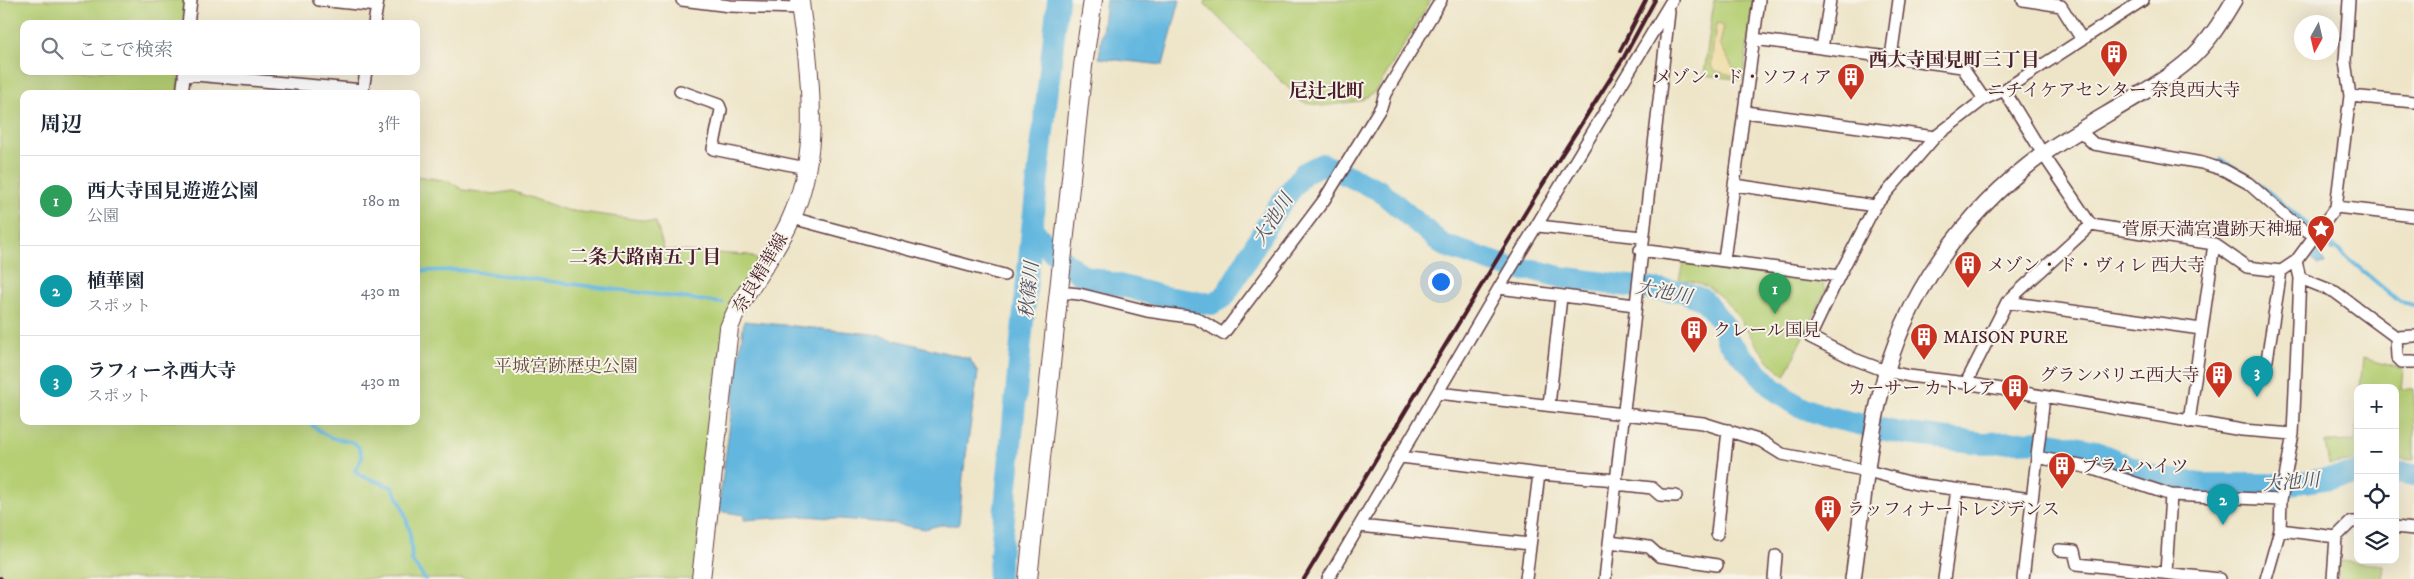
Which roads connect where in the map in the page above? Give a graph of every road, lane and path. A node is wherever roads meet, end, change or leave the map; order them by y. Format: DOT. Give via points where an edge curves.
graph roads {
  1 [pos="191,0"];
  2 [pos="319,0"];
  3 [pos="682,0"];
  4 [pos="1093,0"];
  5 [pos="1441,0"];
  6 [pos="1759,0"];
  7 [pos="1830,0"];
  8 [pos="1899,0"];
  9 [pos="2023,0"];
  10 [pos="2143,0"];
  11 [pos="2234,0"];
  12 [pos="2349,0"];
  13 [pos="378,3"];
  14 [pos="800,4"];
  15 [pos="1671,4"];
  16 [pos="188,20"];
  17 [pos="375,20"];
  18 [pos="2081,38"];
  19 [pos="1754,39"];
  20 [pos="1822,48"];
  21 [pos="1891,57"];
  22 [pos="184,75"];
  23 [pos="205,75"];
  24 [pos="365,75"];
  25 [pos="182,90"];
  26 [pos="363,90"];
  27 [pos="363,90"];
  28 [pos="2004,90"];
  29 [pos="680,91"];
  30 [pos="2350,96"];
  31 [pos="1984,100"];
  32 [pos="2414,102"];
  33 [pos="1744,112"];
  34 [pos="2080,131"];
  35 [pos="1935,137"];
  36 [pos="2043,154"];
  37 [pos="806,168"];
  38 [pos="1735,185"];
  39 [pos="1875,206"];
  40 [pos="2336,207"];
  41 [pos="2414,216"];
  42 [pos="792,218"];
  43 [pos="2091,225"];
  44 [pos="1538,226"];
  45 [pos="2317,233"];
  46 [pos="1642,238"];
  47 [pos="2214,244"];
  48 [pos="1640,250"];
  49 [pos="1724,260"];
  50 [pos="2296,261"];
  51 [pos="2281,271"];
  52 [pos="1004,275"];
  53 [pos="1839,276"];
  54 [pos="2300,278"];
  55 [pos="1060,287"];
  56 [pos="1499,288"];
  57 [pos="1561,297"];
  58 [pos="1635,302"];
  59 [pos="2007,302"];
  60 [pos="2202,329"];
  61 [pos="2414,336"];
  62 [pos="2396,337"];
  63 [pos="2267,360"];
  64 [pos="2414,362"];
  65 [pos="1886,371"];
  66 [pos="1966,383"];
  67 [pos="1438,393"];
  68 [pos="2044,397"];
  69 [pos="1549,405"];
  70 [pos="1623,414"];
  71 [pos="2189,422"];
  72 [pos="1728,430"];
  73 [pos="2294,434"];
  74 [pos="1401,457"];
  75 [pos="2037,458"];
  76 [pos="1868,471"];
  77 [pos="1539,474"];
  78 [pos="1617,482"];
  79 [pos="1957,490"];
  80 [pos="2171,495"];
  81 [pos="1676,496"];
  82 [pos="2281,497"];
  83 [pos="2031,499"];
  84 [pos="2354,522"];
  85 [pos="1360,526"];
  86 [pos="2399,527"];
  87 [pos="2414,529"];
  88 [pos="2280,530"];
  89 [pos="1717,534"];
  90 [pos="2336,536"];
  91 [pos="1609,542"];
  92 [pos="1530,544"];
  93 [pos="2059,550"];
  94 [pos="1776,556"];
  95 [pos="1716,565"];
  96 [pos="2166,573"];
  97 [pos="701,579"];
  98 [pos="1028,579"];
  99 [pos="1328,579"];
  100 [pos="1526,579"];
  101 [pos="1605,579"];
  102 [pos="1774,579"];
  103 [pos="1853,579"];
  104 [pos="1944,579"];
  105 [pos="2023,579"];
  106 [pos="2220,579"];
  107 [pos="2266,579"];
  108 [pos="2334,579"];
  1 -- 16 [label="street"];
  2 -- 13 [label="street"];
  3 -- 14 [label="street" via="730,6"];
  4 -- 55 [label="main road"];
  5 -- 55 [label="street" via="1324,200 1223,334 1196,318 1147,311"];
  6 -- 19 [label="street"];
  7 -- 20 [label="street"];
  8 -- 21 [label="street"];
  9 -- 18 [label="street" via="2061,6"];
  10 -- 18 [label="street"];
  11 -- 34 [label="street" via="2206,42 2188,61 2168,77"];
  12 -- 30 [label="street" via="2345,61"];
  13 -- 17 [label="street"];
  14 -- 37 [label="main road, 奈良精華線" via="812,116"];
  15 -- 44 [label="street"];
  15 -- 46 [label="street"];
  18 -- 28 [label="street"];
  19 -- 20 [label="street"];
  19 -- 33 [label="street"];
  20 -- 21 [label="street"];
  21 -- 31 [label="street" via="1962,67"];
  22 -- 25 [label="street"];
  23 -- 26 [label="street"];
  24 -- 27 [label="street"];
  28 -- 31 [label="street"];
  28 -- 36 [label="street"];
  29 -- 37 [label="street" via="719,105 721,110 713,149"];
  30 -- 32 [label="street"];
  30 -- 40 [label="street"];
  31 -- 35 [label="street"];
  33 -- 35 [label="street"];
  33 -- 38 [label="street"];
  34 -- 36 [label="street"];
  34 -- 45 [label="street" via="2094,144 2224,170 2248,183 2290,219"];
  35 -- 39 [label="street"];
  36 -- 43 [label="street"];
  36 -- 65 [label="street" via="1974,216 1947,249 1907,316"];
  37 -- 42 [label="main road, 奈良精華線"];
  38 -- 39 [label="street"];
  38 -- 49 [label="street"];
  39 -- 53 [label="street"];
  40 -- 41 [label="street"];
  40 -- 45 [label="street"];
  42 -- 52 [label="street"];
  42 -- 97 [label="main road, 奈良精華線" via="775,251 737,306 729,328"];
  43 -- 47 [label="street"];
  43 -- 59 [label="street"];
  44 -- 46 [label="street"];
  44 -- 56 [label="street"];
  45 -- 50 [label="street"];
  46 -- 48 [label="street"];
  47 -- 51 [label="street" via="2247,267"];
  47 -- 60 [label="street"];
  48 -- 49 [label="street"];
  48 -- 58 [label="street"];
  49 -- 53 [label="street"];
  50 -- 51 [label="street"];
  50 -- 54 [label="street"];
  51 -- 63 [label="street"];
  53 -- 65 [label="street" via="1810,337"];
  54 -- 62 [label="street" via="2335,292"];
  54 -- 73 [label="street"];
  55 -- 98 [label="main road"];
  56 -- 57 [label="street"];
  56 -- 67 [label="street"];
  57 -- 58 [label="street"];
  57 -- 69 [label="street"];
  58 -- 70 [label="street"];
  59 -- 60 [label="street"];
  59 -- 66 [label="street"];
  60 -- 71 [label="street"];
  61 -- 62 [label="street"];
  62 -- 64 [label="street" via="2397,357 2402,362"];
  65 -- 66 [label="street"];
  65 -- 76 [label="street"];
  66 -- 68 [label="street"];
  67 -- 69 [label="street"];
  67 -- 74 [label="street"];
  68 -- 71 [label="street"];
  68 -- 75 [label="street"];
  69 -- 70 [label="street"];
  70 -- 72 [label="street" via="1703,423"];
  70 -- 78 [label="street"];
  71 -- 73 [label="street"];
  72 -- 76 [label="street" via="1761,441 1782,454"];
  72 -- 89 [label="street"];
  73 -- 82 [label="street"];
  74 -- 77 [label="street"];
  74 -- 85 [label="street"];
  75 -- 80 [label="street" via="2090,468"];
  75 -- 83 [label="street"];
  76 -- 79 [label="street" via="1916,484"];
  76 -- 103 [label="street"];
  77 -- 78 [label="street"];
  77 -- 92 [label="street"];
  78 -- 81 [label="street" via="1652,488 1660,495"];
  78 -- 91 [label="street"];
  79 -- 83 [label="street"];
  79 -- 104 [label="street"];
  80 -- 82 [label="street"];
  80 -- 96 [label="street"];
  82 -- 88 [label="street"];
  83 -- 105 [label="street"];
  84 -- 90 [label="street"];
  85 -- 92 [label="street"];
  85 -- 99 [label="street"];
  86 -- 87 [label="street"];
  88 -- 90 [label="street"];
  88 -- 107 [label="street"];
  90 -- 108 [label="street"];
  91 -- 95 [label="street" via="1649,547 1659,556"];
  91 -- 101 [label="street"];
  92 -- 100 [label="street"];
  93 -- 96 [label="street" via="2074,551 2077,564"];
  94 -- 102 [label="street"];
  96 -- 106 [label="street"];
}
